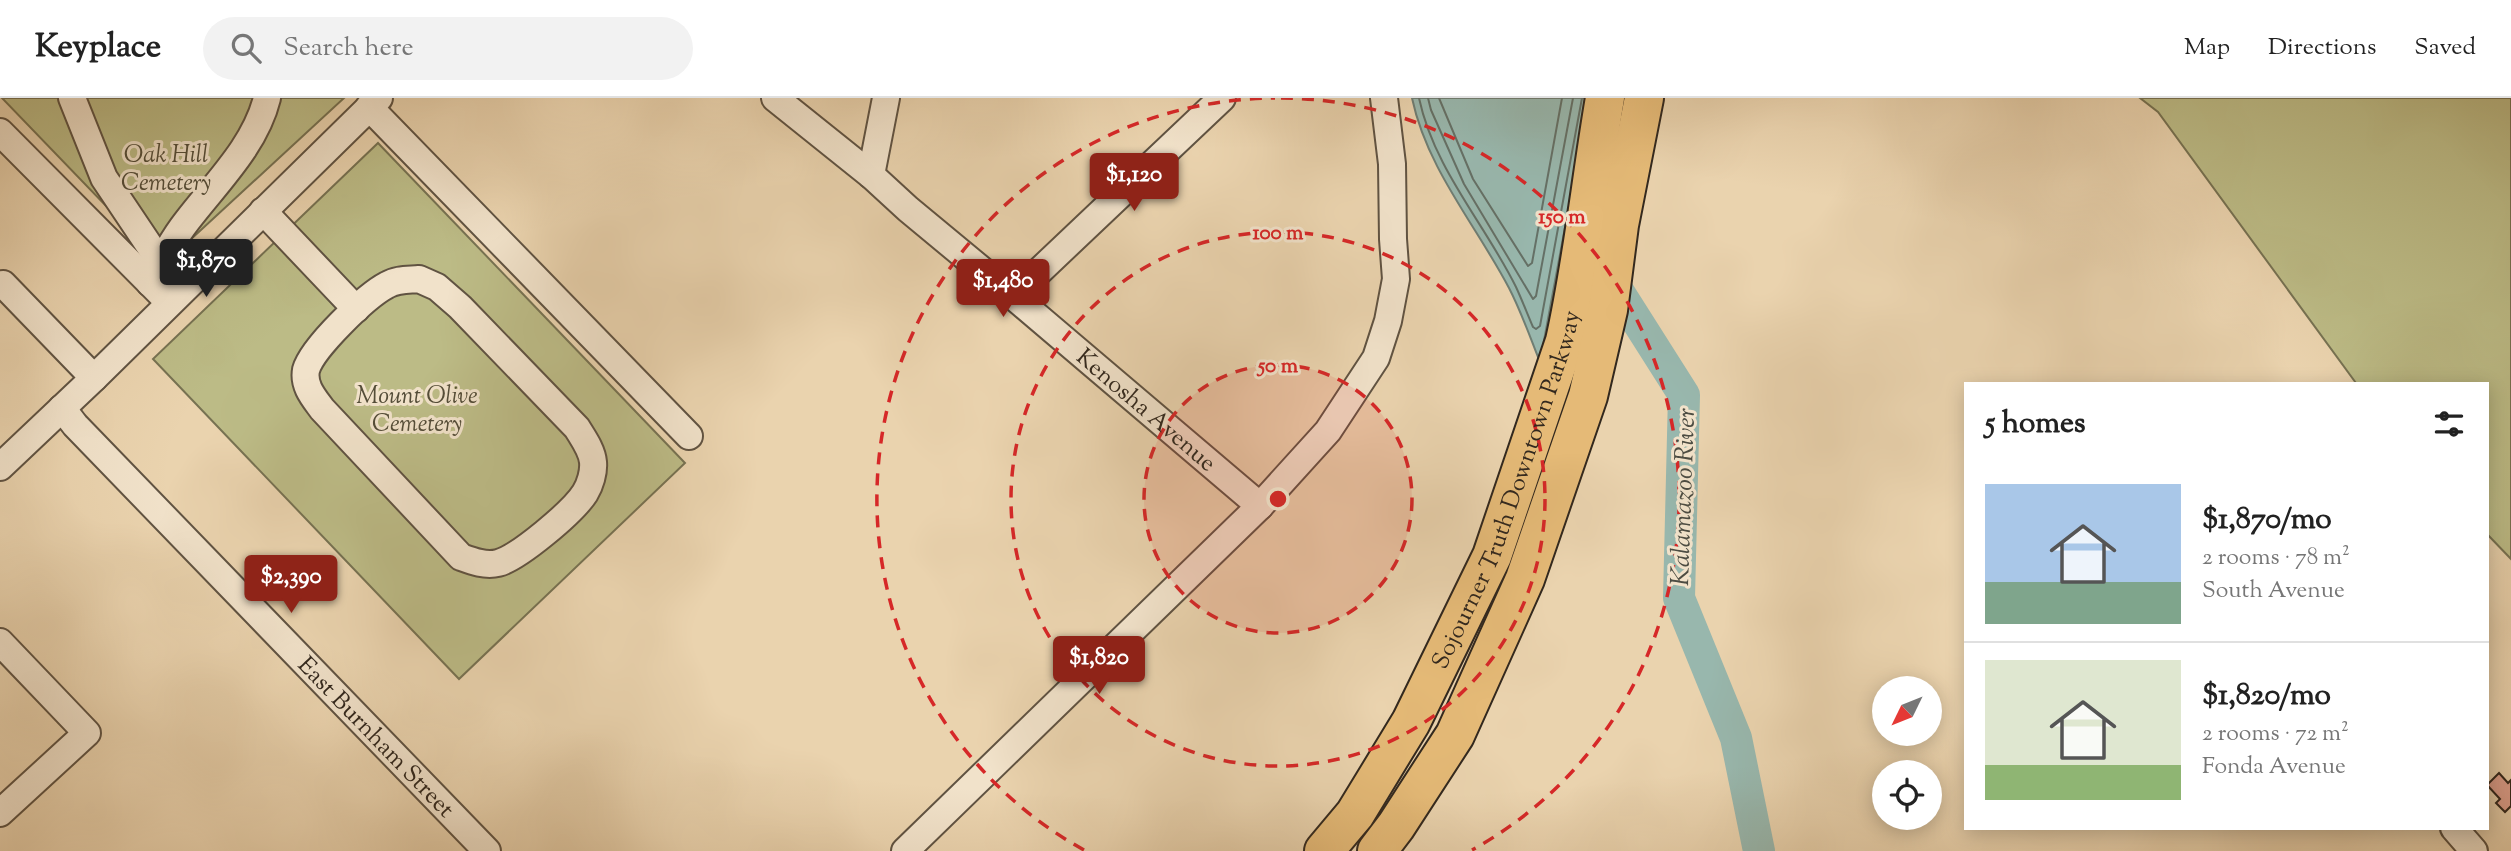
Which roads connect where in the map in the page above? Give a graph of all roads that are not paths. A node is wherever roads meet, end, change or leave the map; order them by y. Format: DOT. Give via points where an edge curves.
graph roads {
  1 [pos="72,98"];
  2 [pos="267,98"];
  3 [pos="775,98"];
  4 [pos="886,98"];
  5 [pos="1222,98"];
  6 [pos="1384,98"];
  7 [pos="1605,98"];
  8 [pos="374,103"];
  9 [pos="1642,106"];
  10 [pos="0,132"];
  11 [pos="871,175"];
  12 [pos="263,211"];
  13 [pos="156,273"];
  14 [pos="4,284"];
  15 [pos="1013,296"];
  16 [pos="169,303"];
  17 [pos="356,309"];
  18 [pos="94,378"];
  19 [pos="62,408"];
  20 [pos="689,436"];
  21 [pos="0,467"];
  22 [pos="1260,506"];
  23 [pos="0,642"];
  24 [pos="0,813"];
  25 [pos="2456,830"];
  26 [pos="487,851"];
  27 [pos="905,851"];
  28 [pos="1324,851"];
  29 [pos="1377,851"];
  30 [pos="2474,851"];
  1 -- 13 [label="street" via="104,178"];
  2 -- 13 [label="street" via="262,119 184,224"];
  3 -- 11 [label="street, Kenosha Avenue"];
  4 -- 11 [label="street"];
  5 -- 15 [label="street"];
  6 -- 22 [label="street" via="1392,164 1396,279 1388,320 1376,358 1328,430"];
  7 -- 28 [label="highway, Sojourner Truth Downtown Parkway" via="1565,341 1492,556 1411,722 1355,814"];
  8 -- 12 [label="street"];
  8 -- 20 [label="street"];
  9 -- 29 [label="highway, Sojourner Truth Downtown Parkway" via="1608,310 1588,396 1525,579 1455,735"];
  10 -- 13 [label="street"];
  11 -- 15 [label="street, Kenosha Avenue"];
  12 -- 16 [label="street"];
  12 -- 17 [label="street"];
  13 -- 16 [label="street"];
  14 -- 18 [label="street"];
  15 -- 22 [label="street, Kenosha Avenue"];
  16 -- 18 [label="street"];
  17 -- 17 [label="street" via="400,280 419,279 437,287 577,428 593,462 591,478 584,494 536,542 496,564 461,557 322,409 308,389 306,371 314,354"];
  18 -- 19 [label="street"];
  19 -- 21 [label="street"];
  19 -- 26 [label="street, East Burnham Street"];
  22 -- 27 [label="street"];
  23 -- 24 [label="street" via="87,733"];
  25 -- 30 [label="street"];
}
